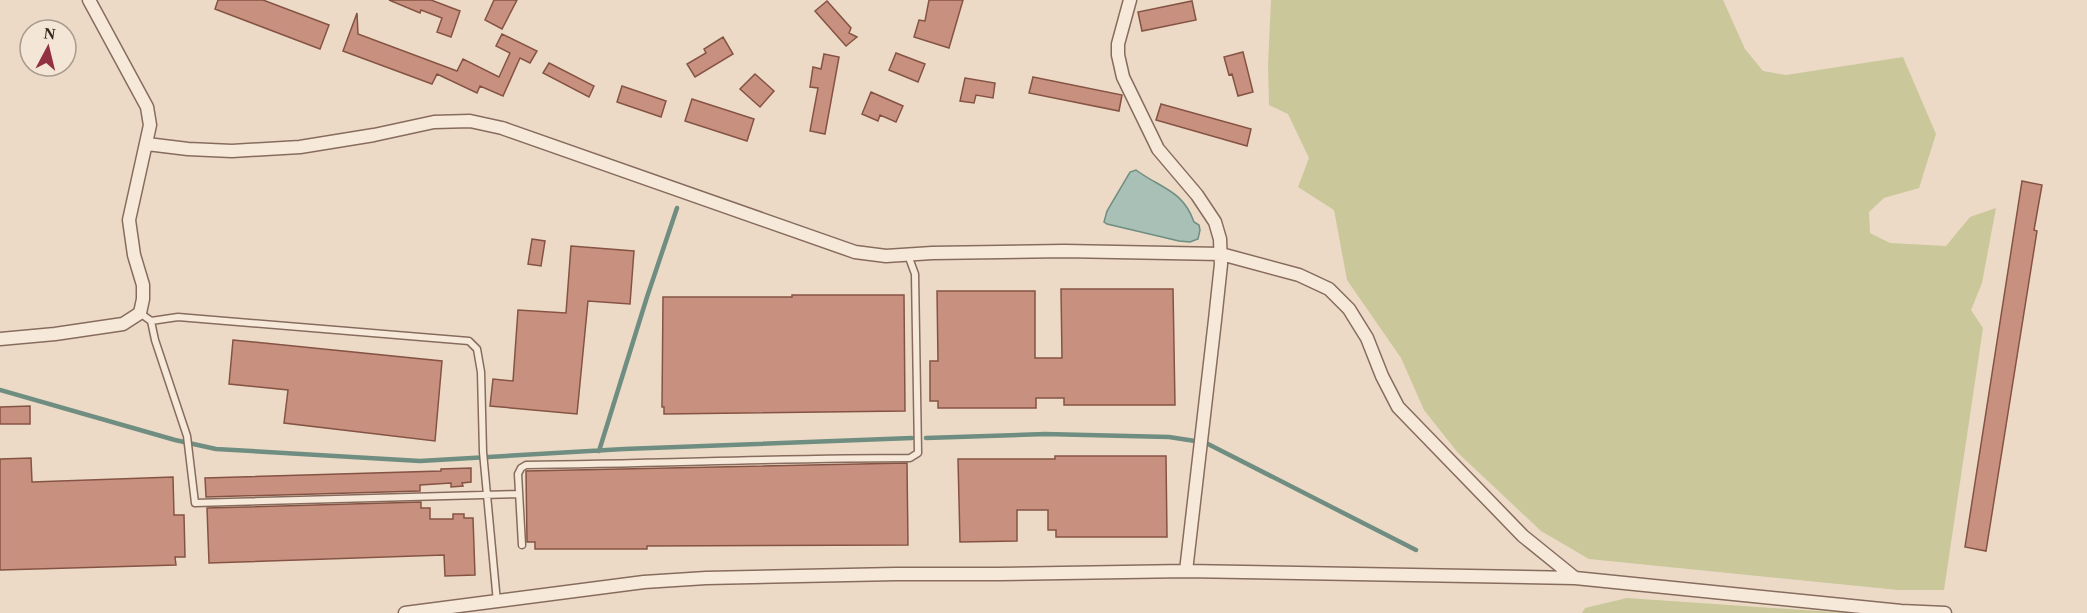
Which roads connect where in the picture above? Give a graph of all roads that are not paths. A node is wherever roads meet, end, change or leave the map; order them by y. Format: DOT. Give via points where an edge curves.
graph roads {
  1 [pos="89,0"];
  2 [pos="1130,0"];
  3 [pos="147,144"];
  4 [pos="908,255"];
  5 [pos="1221,255"];
  6 [pos="140,313"];
  7 [pos="151,321"];
  8 [pos="0,339"];
  9 [pos="519,494"];
  10 [pos="487,496"];
  11 [pos="522,545"];
  12 [pos="1186,571"];
  13 [pos="1575,578"];
  14 [pos="497,603"];
  15 [pos="405,613"];
  16 [pos="1945,613"];
  1 -- 3 [label="street" via="147,106"];
  2 -- 5 [label="street" via="1118,44 1123,77 1158,148 1215,222"];
  3 -- 4 [label="street" via="232,151 300,147 434,122 470,121 502,128 855,252"];
  3 -- 6 [label="street" via="129,220 143,285"];
  4 -- 5 [label="street" via="1064,251"];
  4 -- 9 [label="lane" via="915,274 918,453 910,458 526,465 518,474"];
  5 -- 12 [label="street"];
  5 -- 13 [label="street" via="1299,275 1329,289 1349,309 1367,338 1398,407 1523,536"];
  6 -- 7 [label="lane"];
  6 -- 8 [label="street" via="123,324"];
  7 -- 10 [label="lane" via="178,317 469,341 477,349 481,372"];
  7 -- 10 [label="lane" via="190,446 195,503"];
  9 -- 10 [label="lane"];
  9 -- 11 [label="lane"];
  10 -- 14 [label="lane"];
  12 -- 13 [label="street"];
  12 -- 14 [label="street" via="706,578 644,582"];
  13 -- 16 [label="street"];
  14 -- 15 [label="street"];
}
